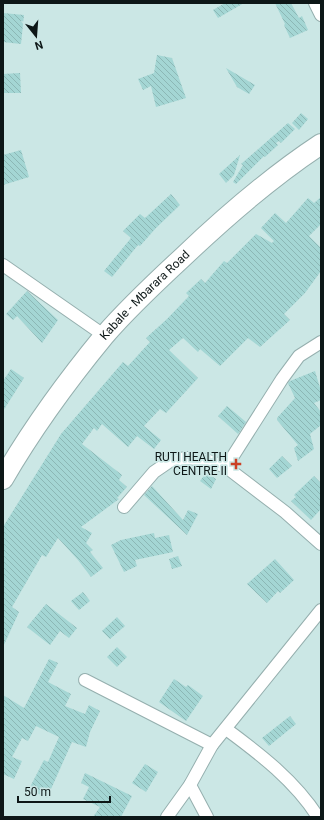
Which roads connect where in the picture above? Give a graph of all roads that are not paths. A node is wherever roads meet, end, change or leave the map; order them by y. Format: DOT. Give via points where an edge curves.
graph roads {
  1 [pos="315,3"];
  2 [pos="321,15"];
  3 [pos="321,144"];
  4 [pos="3,265"];
  5 [pos="105,336"];
  6 [pos="321,342"];
  7 [pos="226,467"];
  8 [pos="3,479"];
  9 [pos="124,507"];
  10 [pos="321,544"];
  11 [pos="321,610"];
  12 [pos="86,680"];
  13 [pos="226,729"];
  14 [pos="212,745"];
  15 [pos="190,785"];
  16 [pos="167,817"];
  17 [pos="207,817"];
  18 [pos="318,817"];
  1 -- 2 [label="street"];
  3 -- 5 [label="main road, Kabale - Mbarara Road" via="290,165 224,218 140,298"];
  4 -- 5 [label="street"];
  5 -- 8 [label="main road, Kabale - Mbarara Road" via="56,398"];
  6 -- 7 [label="street" via="299,356"];
  7 -- 9 [label="street" via="206,460 186,458 170,461 154,472"];
  7 -- 10 [label="street" via="285,512"];
  11 -- 13 [label="street"];
  12 -- 14 [label="street"];
  13 -- 14 [label="street"];
  13 -- 18 [label="street" via="265,759 306,798"];
  14 -- 15 [label="street"];
  15 -- 16 [label="street"];
  15 -- 17 [label="street"];
}
